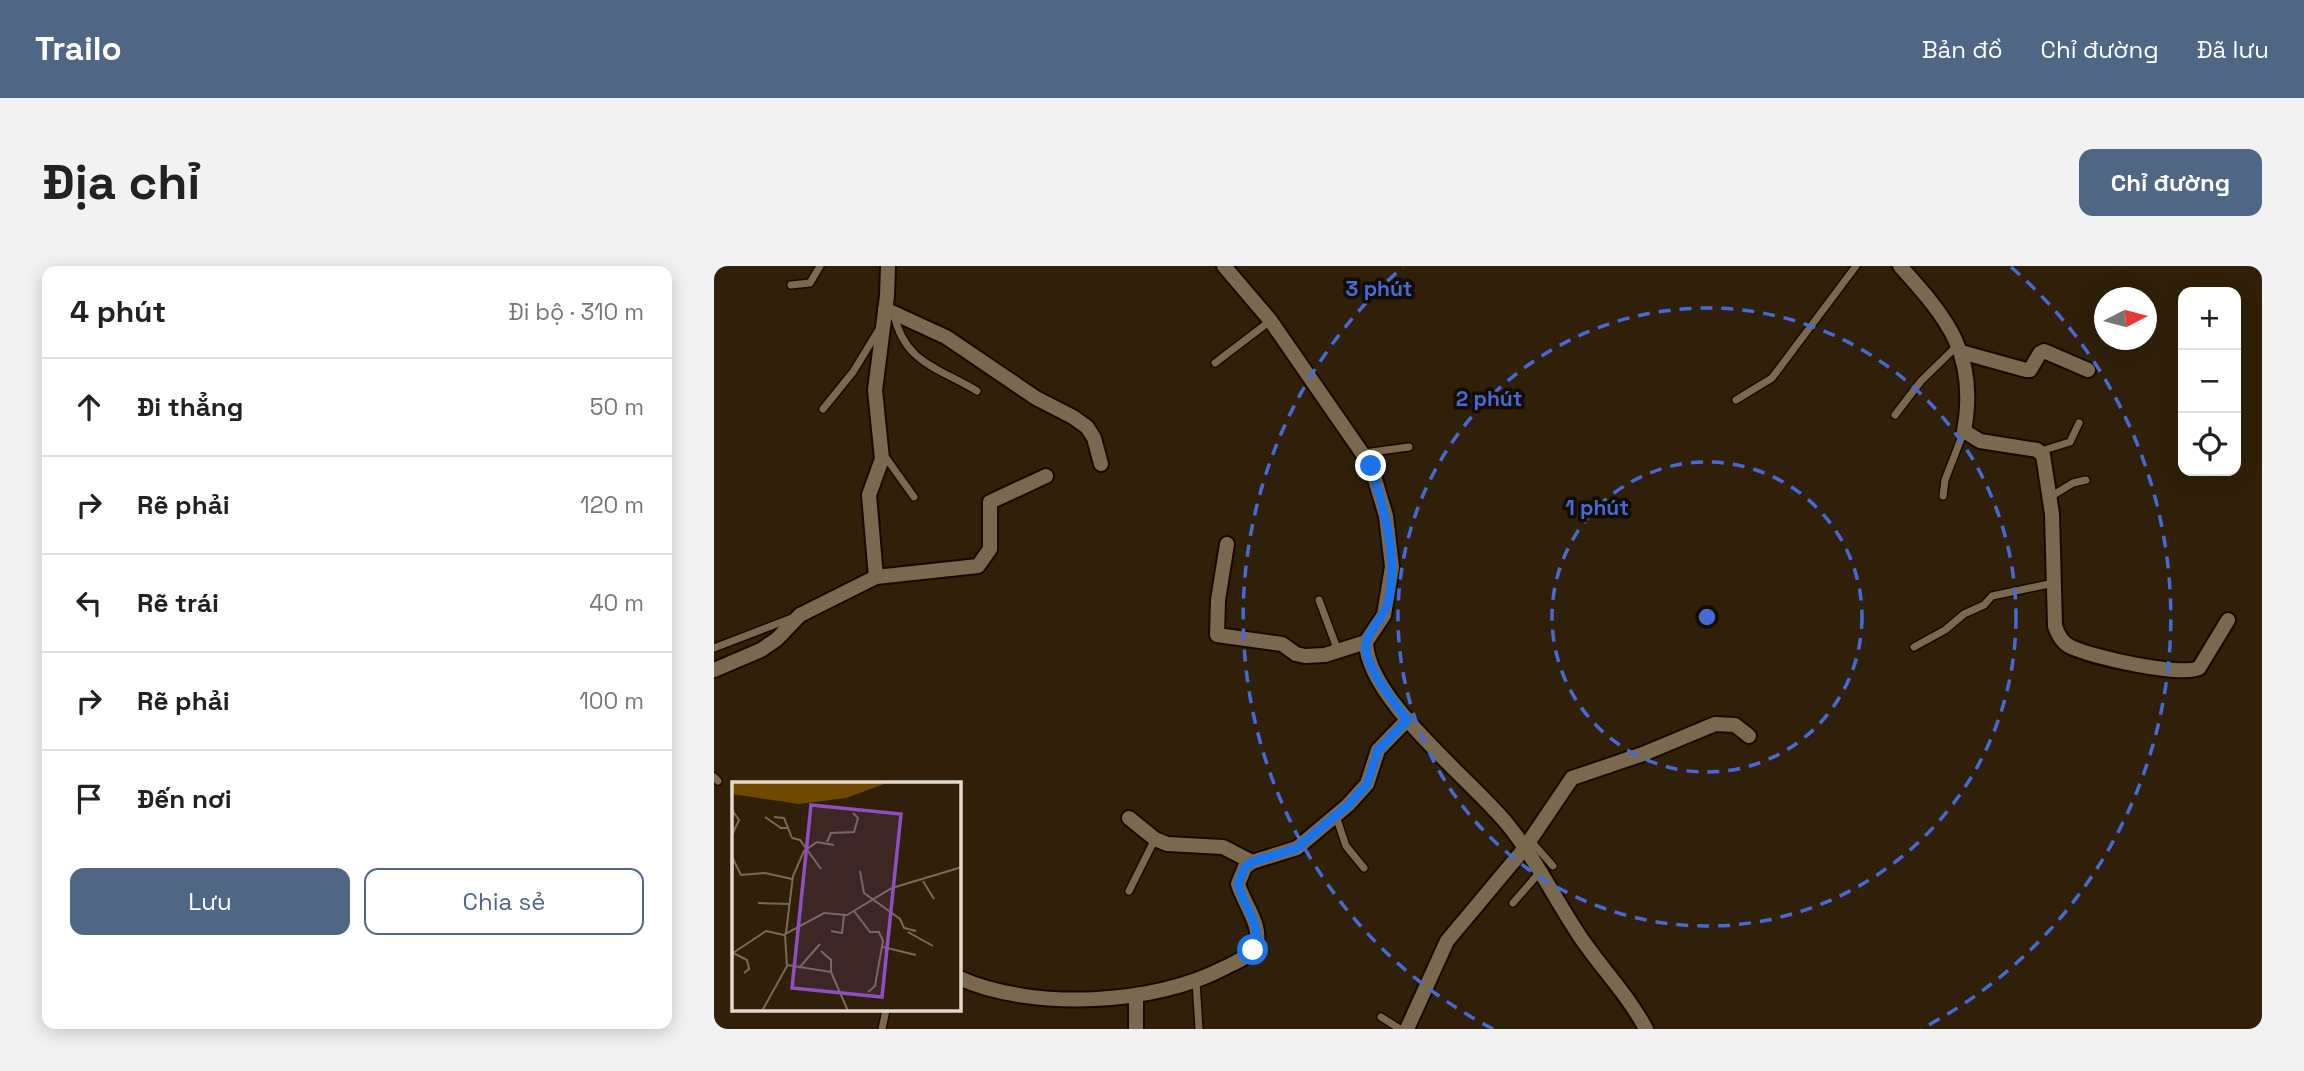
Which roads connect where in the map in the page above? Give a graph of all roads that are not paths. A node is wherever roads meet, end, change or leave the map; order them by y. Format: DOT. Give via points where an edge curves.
graph roads {
  1 [pos="820,266"];
  2 [pos="888,266"];
  3 [pos="1224,266"];
  4 [pos="1856,266"];
  5 [pos="1899,266"];
  6 [pos="791,285"];
  7 [pos="890,312"];
  8 [pos="1270,320"];
  9 [pos="883,325"];
  10 [pos="1960,348"];
  11 [pos="1214,363"];
  12 [pos="2088,370"];
  13 [pos="976,391"];
  14 [pos="1736,400"];
  15 [pos="823,410"];
  16 [pos="1895,415"];
  17 [pos="2079,423"];
  18 [pos="1964,431"];
  19 [pos="1409,446"];
  20 [pos="882,451"];
  21 [pos="2041,451"];
  22 [pos="1364,453"];
  23 [pos="1101,464"];
  24 [pos="1046,476"];
  25 [pos="2086,480"];
  26 [pos="1943,496"];
  27 [pos="914,497"];
  28 [pos="2049,498"];
  29 [pos="1227,544"];
  30 [pos="876,577"];
  31 [pos="2055,582"];
  32 [pos="1319,600"];
  33 [pos="805,612"];
  34 [pos="2228,620"];
  35 [pos="1366,642"];
  36 [pos="1914,647"];
  37 [pos="714,648"];
  38 [pos="1338,651"];
  39 [pos="714,670"];
  40 [pos="1407,720"];
  41 [pos="1749,736"];
  42 [pos="1336,816"];
  43 [pos="1129,818"];
  44 [pos="1155,839"];
  45 [pos="1527,844"];
  46 [pos="1252,862"];
  47 [pos="1364,868"];
  48 [pos="1546,869"];
  49 [pos="1129,891"];
  50 [pos="1513,902"];
  51 [pos="961,979"];
  52 [pos="1196,981"];
  53 [pos="1136,997"];
  54 [pos="1381,1017"];
  55 [pos="1136,1029"];
  56 [pos="1199,1029"];
  57 [pos="1400,1029"];
  58 [pos="1407,1029"];
  59 [pos="1646,1029"];
  1 -- 6 [label="lane" via="810,283"];
  2 -- 7 [label="street"];
  3 -- 8 [label="street"];
  4 -- 14 [label="lane" via="1772,378"];
  5 -- 10 [label="street" via="1931,301"];
  7 -- 9 [label="street"];
  7 -- 13 [label="lane" via="915,358"];
  7 -- 23 [label="street" via="946,337 1087,427"];
  8 -- 11 [label="lane"];
  8 -- 22 [label="street"];
  9 -- 15 [label="lane"];
  9 -- 20 [label="street" via="874,390"];
  10 -- 12 [label="street" via="2026,370 2044,352"];
  10 -- 16 [label="lane" via="1921,381"];
  10 -- 18 [label="street"];
  17 -- 21 [label="lane" via="2070,442"];
  18 -- 21 [label="street" via="1980,441"];
  18 -- 26 [label="lane"];
  19 -- 22 [label="lane"];
  20 -- 27 [label="lane"];
  20 -- 30 [label="street" via="869,495"];
  21 -- 28 [label="street"];
  22 -- 35 [label="street" via="1386,516 1392,567 1384,615"];
  24 -- 30 [label="street" via="990,502 991,540 982,564"];
  25 -- 28 [label="lane"];
  28 -- 31 [label="street"];
  29 -- 38 [label="street" via="1217,635 1282,644 1305,656"];
  30 -- 33 [label="street"];
  31 -- 34 [label="street" via="2055,626 2062,641 2144,666 2180,672 2199,668"];
  31 -- 36 [label="lane" via="1992,596"];
  32 -- 38 [label="lane"];
  33 -- 37 [label="lane"];
  33 -- 39 [label="street" via="770,645"];
  35 -- 38 [label="street"];
  35 -- 40 [label="street" via="1370,664"];
  40 -- 42 [label="street" via="1378,750 1367,784"];
  40 -- 45 [label="street"];
  41 -- 45 [label="street" via="1735,725 1714,724 1572,778"];
  42 -- 46 [label="street" via="1297,848"];
  42 -- 47 [label="lane" via="1346,846"];
  43 -- 44 [label="street"];
  44 -- 46 [label="street" via="1182,847 1223,847"];
  44 -- 49 [label="lane"];
  45 -- 48 [label="street"];
  45 -- 58 [label="street" via="1447,941"];
  46 -- 52 [label="street" via="1238,884 1257,929 1257,943 1241,959"];
  48 -- 50 [label="lane"];
  48 -- 59 [label="street" via="1584,942 1629,999"];
  51 -- 53 [label="street" via="1035,996"];
  52 -- 53 [label="street"];
  52 -- 56 [label="lane"];
  53 -- 55 [label="street"];
  54 -- 57 [label="lane"];
}
